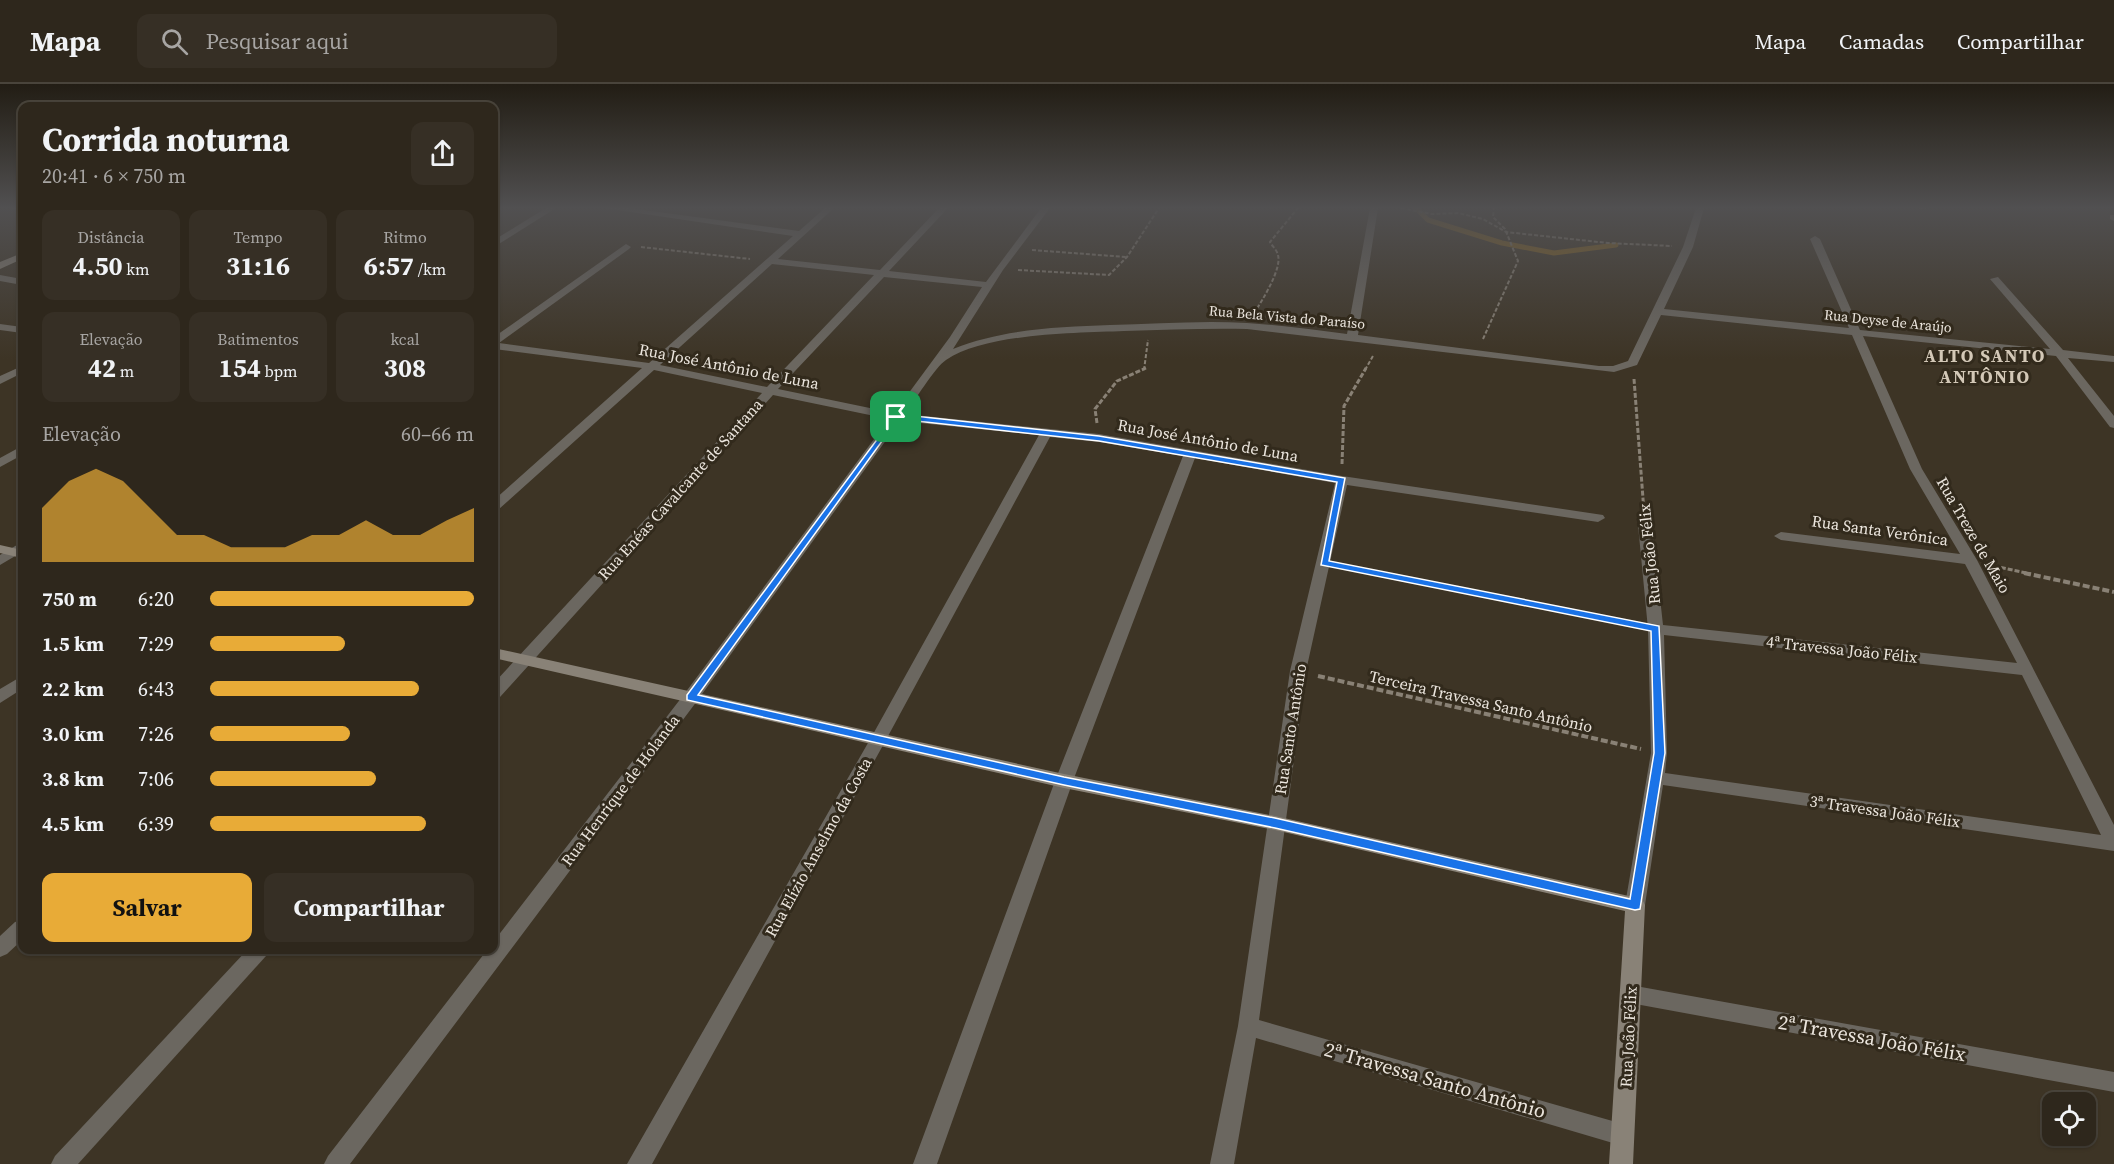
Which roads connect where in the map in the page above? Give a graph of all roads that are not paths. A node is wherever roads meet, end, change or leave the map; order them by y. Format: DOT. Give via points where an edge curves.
graph roads {
  1 [pos="16,258"];
  2 [pos="610,258"];
  3 [pos="772,258"];
  4 [pos="897,258"];
  5 [pos="1008,258"];
  6 [pos="1365,258"];
  7 [pos="1683,258"];
  8 [pos="1823,258"];
  9 [pos="769,261"];
  10 [pos="2,264"];
  11 [pos="882,275"];
  12 [pos="0,278"];
  13 [pos="1995,279"];
  14 [pos="18,281"];
  15 [pos="989,285"];
  16 [pos="1658,312"];
  17 [pos="0,327"];
  18 [pos="18,329"];
  19 [pos="1855,333"];
  20 [pos="1352,338"];
  21 [pos="498,339"];
  22 [pos="498,347"];
  23 [pos="2059,353"];
  24 [pos="940,358"];
  25 [pos="2114,359"];
  26 [pos="649,366"];
  27 [pos="18,371"];
  28 [pos="0,381"];
  29 [pos="771,390"];
  30 [pos="896,417"];
  31 [pos="2114,424"];
  32 [pos="1046,433"];
  33 [pos="18,452"];
  34 [pos="1190,455"];
  35 [pos="0,463"];
  36 [pos="1342,480"];
  37 [pos="498,502"];
  38 [pos="1598,518"];
  39 [pos="1645,525"];
  40 [pos="1781,536"];
  41 [pos="15,550"];
  42 [pos="1970,560"];
  43 [pos="0,561"];
  44 [pos="1656,629"];
  45 [pos="498,654"];
  46 [pos="525,659"];
  47 [pos="2028,670"];
  48 [pos="18,684"];
  49 [pos="498,689"];
  50 [pos="0,697"];
  51 [pos="691,697"];
  52 [pos="879,738"];
  53 [pos="1656,778"];
  54 [pos="1064,781"];
  55 [pos="1275,823"];
  56 [pos="2114,844"];
  57 [pos="1635,905"];
  58 [pos="18,932"];
  59 [pos="0,948"];
  60 [pos="498,951"];
  61 [pos="255,954"];
  62 [pos="496,954"];
  63 [pos="1630,994"];
  64 [pos="1248,1026"];
  65 [pos="2114,1082"];
  66 [pos="1623,1135"];
  67 [pos="63,1164"];
  68 [pos="336,1164"];
  69 [pos="639,1164"];
  70 [pos="925,1164"];
  71 [pos="1222,1164"];
  72 [pos="1621,1164"];
  1 -- 10 [label="street"];
  2 -- 21 [label="street"];
  3 -- 9 [label="street"];
  4 -- 11 [label="street, Rua Enéas Cavalcante de Santana"];
  5 -- 15 [label="street, Rua Henrique de Holanda"];
  6 -- 20 [label="street"];
  7 -- 16 [label="street"];
  8 -- 19 [label="street, Rua Treze de Maio"];
  9 -- 11 [label="street"];
  9 -- 26 [label="street"];
  11 -- 15 [label="street"];
  11 -- 29 [label="street, Rua Enéas Cavalcante de Santana"];
  12 -- 14 [label="street"];
  13 -- 23 [label="street"];
  15 -- 24 [label="street, Rua Henrique de Holanda"];
  16 -- 19 [label="street, Rua Deyse de Araújo"];
  16 -- 20 [label="street, Rua Bela Vista do Paraíso" via="1633,363 1614,369"];
  17 -- 18 [label="street"];
  19 -- 23 [label="street, Rua Deyse de Araújo"];
  19 -- 42 [label="street, Rua Treze de Maio" via="1916,469"];
  20 -- 24 [label="street, Rua Bela Vista do Paraíso" via="1247,326 1060,330 974,344"];
  22 -- 26 [label="street, Rua José Antônio de Luna"];
  23 -- 25 [label="street, Rua Deyse de Araújo"];
  23 -- 31 [label="street"];
  24 -- 30 [label="street, Rua Henrique de Holanda"];
  26 -- 29 [label="street, Rua José Antônio de Luna"];
  26 -- 37 [label="street"];
  27 -- 28 [label="street"];
  29 -- 30 [label="street, Rua José Antônio de Luna"];
  29 -- 46 [label="street, Rua Enéas Cavalcante de Santana"];
  30 -- 32 [label="street, Rua José Antônio de Luna"];
  30 -- 51 [label="street, Rua Henrique de Holanda"];
  32 -- 34 [label="street, Rua José Antônio de Luna" via="1099,438"];
  32 -- 52 [label="street, Rua Elízio Anselmo da Costa"];
  33 -- 35 [label="street"];
  34 -- 36 [label="street, Rua José Antônio de Luna"];
  34 -- 54 [label="street"];
  36 -- 38 [label="street, Rua José Antônio de Luna"];
  36 -- 55 [label="street, Rua Santo Antônio" via="1298,671"];
  39 -- 44 [label="street, Rua João Félix"];
  40 -- 42 [label="street, Rua Santa Verônica"];
  41 -- 43 [label="street"];
  42 -- 47 [label="street, Rua Treze de Maio"];
  44 -- 47 [label="street, 4ª Travessa João Félix"];
  44 -- 53 [label="street, Rua João Félix"];
  45 -- 46 [label="street"];
  46 -- 49 [label="street, Rua Enéas Cavalcante de Santana"];
  46 -- 51 [label="street"];
  47 -- 56 [label="street, Rua Treze de Maio"];
  48 -- 50 [label="street"];
  51 -- 52 [label="street"];
  51 -- 60 [label="street, Rua Henrique de Holanda"];
  52 -- 54 [label="street"];
  52 -- 69 [label="street, Rua Elízio Anselmo da Costa"];
  53 -- 56 [label="street, 3ª Travessa João Félix"];
  53 -- 57 [label="street, Rua João Félix"];
  54 -- 55 [label="street"];
  54 -- 70 [label="street"];
  55 -- 57 [label="street"];
  55 -- 64 [label="street, Rua Santo Antônio"];
  57 -- 63 [label="street, Rua João Félix"];
  58 -- 59 [label="street"];
  61 -- 67 [label="street"];
  62 -- 68 [label="street, Rua Henrique de Holanda"];
  63 -- 65 [label="street, 2ª Travessa João Félix"];
  63 -- 66 [label="street, Rua João Félix"];
  64 -- 66 [label="street, 2ª Travessa Santo Antônio"];
  64 -- 71 [label="street, Rua Santo Antônio"];
  66 -- 72 [label="street, Rua João Félix"];
}
